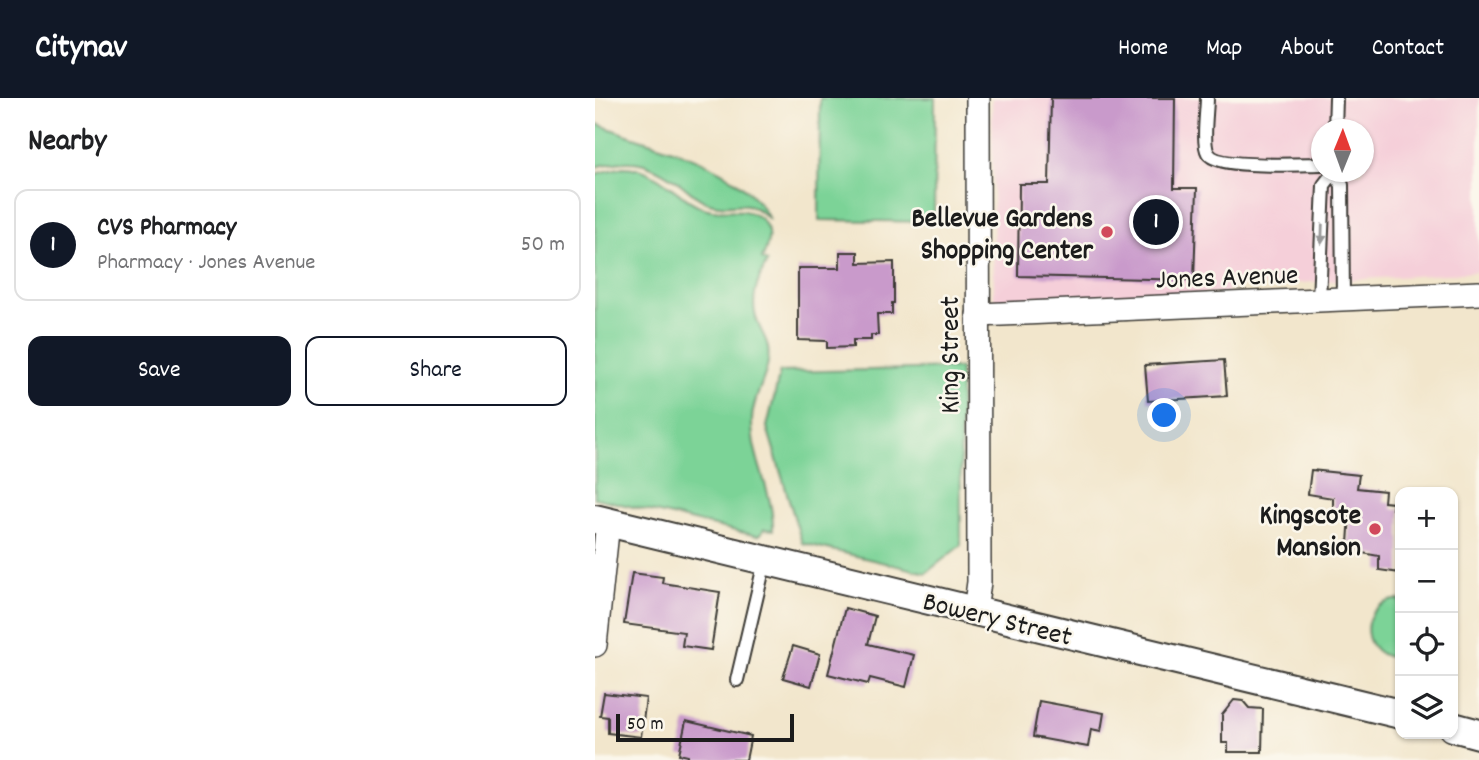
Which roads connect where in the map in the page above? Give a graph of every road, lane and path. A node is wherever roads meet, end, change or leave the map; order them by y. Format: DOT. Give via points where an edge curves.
graph roads {
  1 [pos="978,98"];
  2 [pos="1207,98"];
  3 [pos="1336,98"];
  4 [pos="1335,119"];
  5 [pos="1311,164"];
  6 [pos="1326,182"];
  7 [pos="1340,182"];
  8 [pos="1479,293"];
  9 [pos="1343,299"];
  10 [pos="1319,300"];
  11 [pos="978,315"];
  12 [pos="602,520"];
  13 [pos="765,560"];
  14 [pos="975,611"];
  15 [pos="595,645"];
  16 [pos="737,680"];
  17 [pos="1395,713"];
  18 [pos="1458,728"];
  19 [pos="1479,734"];
  1 -- 11 [label="street, King Street"];
  2 -- 5 [label="lane" via="1205,142 1214,159"];
  3 -- 4 [label="lane"];
  6 -- 10 [label="lane, one-way"];
  7 -- 9 [label="lane"];
  8 -- 9 [label="street, Jones Avenue"];
  9 -- 10 [label="street, Jones Avenue"];
  10 -- 11 [label="street, Jones Avenue"];
  11 -- 14 [label="street, King Street" via="979,582"];
  12 -- 13 [label="street, Bowery Street"];
  12 -- 15 [label="street"];
  13 -- 14 [label="street, Bowery Street"];
  13 -- 16 [label="lane"];
  14 -- 17 [label="street, Bowery Street"];
  18 -- 19 [label="street"];
}
